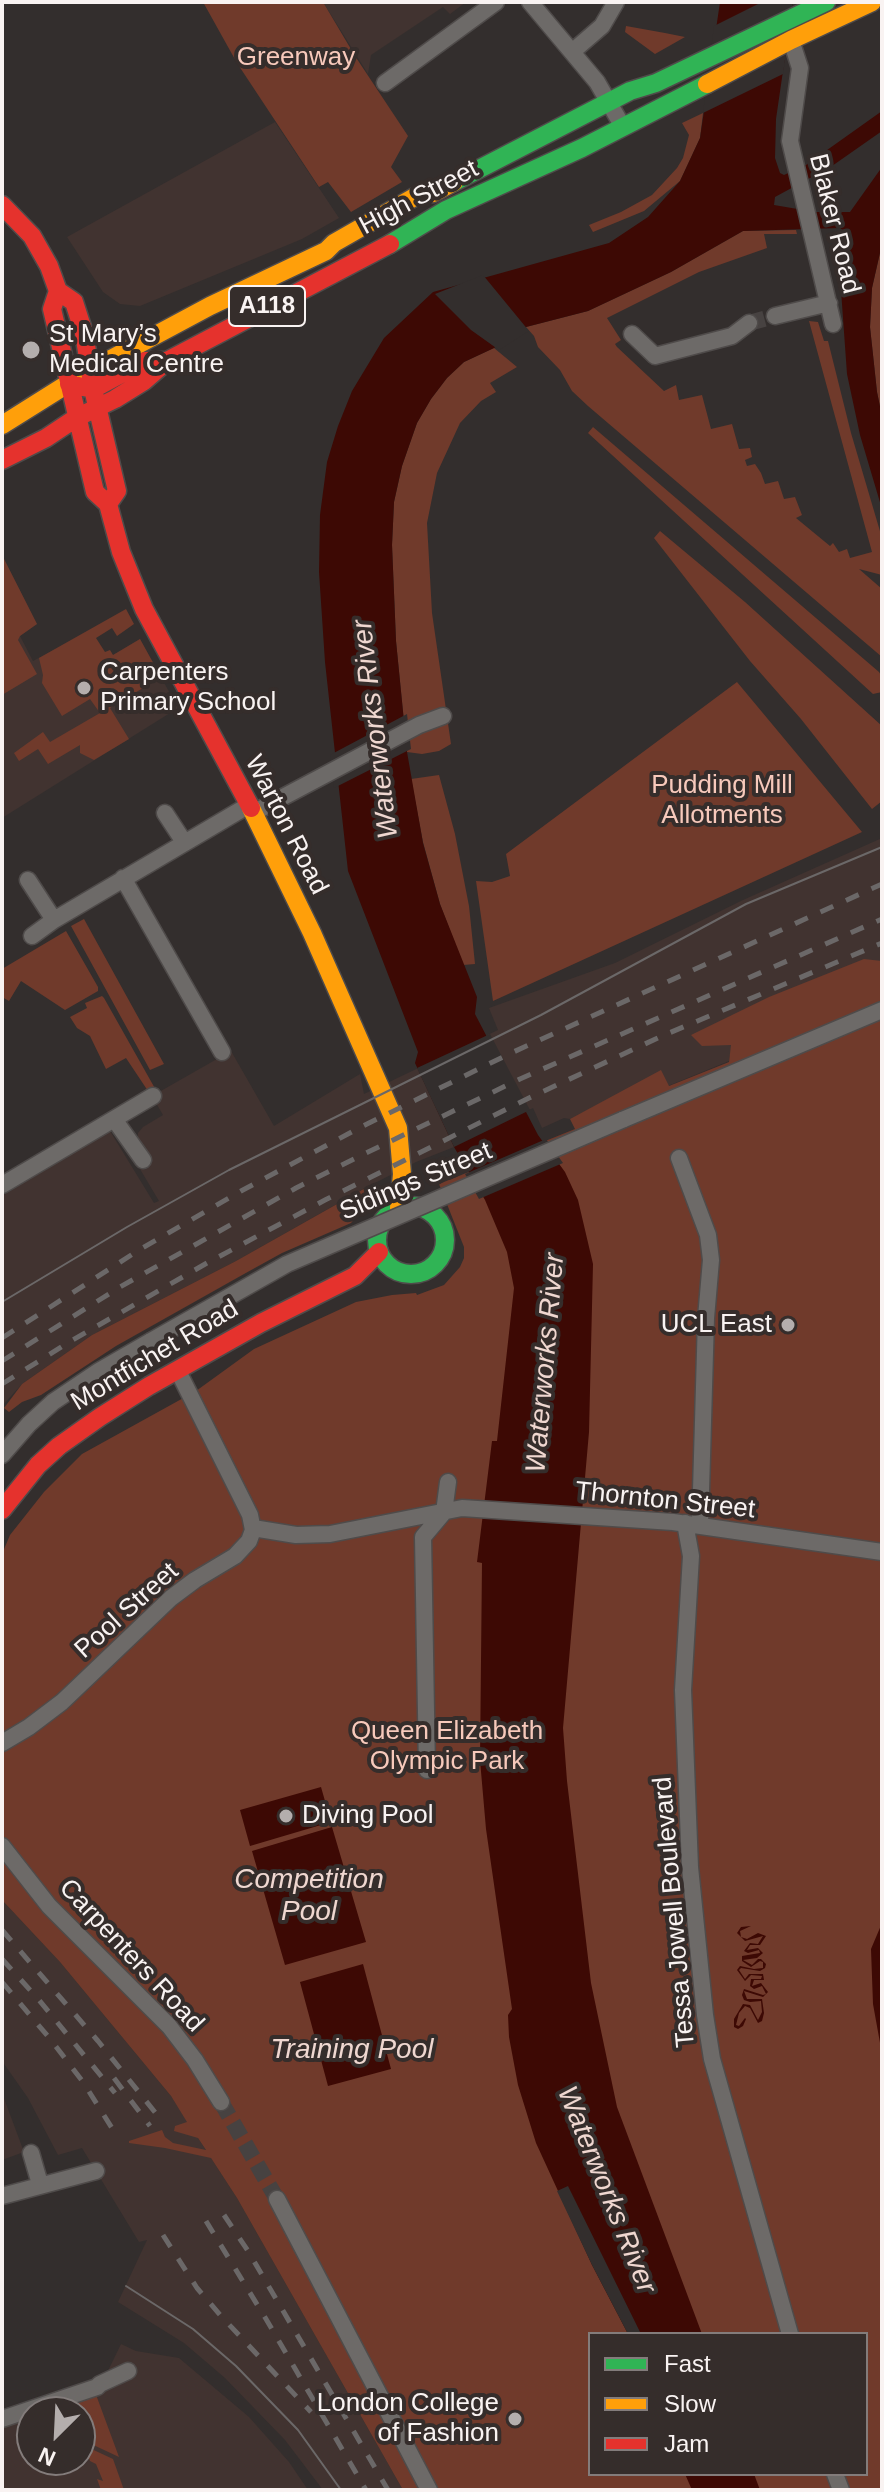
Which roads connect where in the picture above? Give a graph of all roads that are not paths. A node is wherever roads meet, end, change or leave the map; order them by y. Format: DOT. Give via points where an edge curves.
graph roads {
  1 [pos="496,2"];
  2 [pos="530,2"];
  3 [pos="616,2"];
  4 [pos="826,2"];
  5 [pos="872,2"];
  6 [pos="789,41"];
  7 [pos="572,52"];
  8 [pos="385,83"];
  9 [pos="609,101"];
  10 [pos="623,127"];
  11 [pos="2,205"];
  12 [pos="58,291"];
  13 [pos="829,303"];
  14 [pos="775,316"];
  15 [pos="749,323"];
  16 [pos="833,324"];
  17 [pos="632,334"];
  18 [pos="93,389"];
  19 [pos="72,401"];
  20 [pos="9,421"];
  21 [pos="2,460"];
  22 [pos="108,504"];
  23 [pos="443,716"];
  24 [pos="251,809"];
  25 [pos="165,813"];
  26 [pos="184,842"];
  27 [pos="123,878"];
  28 [pos="28,880"];
  29 [pos="54,920"];
  30 [pos="32,936"];
  31 [pos="882,1010"];
  32 [pos="222,1052"];
  33 [pos="153,1096"];
  34 [pos="114,1119"];
  35 [pos="679,1158"];
  36 [pos="143,1160"];
  37 [pos="402,1174"];
  38 [pos="2,1185"];
  39 [pos="420,1207"];
  40 [pos="399,1208"];
  41 [pos="379,1252"];
  42 [pos="393,1269"];
  43 [pos="355,1276"];
  44 [pos="178,1371"];
  45 [pos="2,1455"];
  46 [pos="448,1482"];
  47 [pos="2,1510"];
  48 [pos="444,1512"];
  49 [pos="686,1523"];
  50 [pos="253,1528"];
  51 [pos="882,1552"];
  52 [pos="2,1743"];
  53 [pos="427,1770"];
  54 [pos="2,1846"];
  55 [pos="221,2102"];
  56 [pos="31,2153"];
  57 [pos="96,2171"];
  58 [pos="40,2184"];
  59 [pos="2,2196"];
  60 [pos="277,2199"];
  61 [pos="789,2332"];
  62 [pos="128,2371"];
  63 [pos="2,2419"];
  64 [pos="429,2490"];
  1 -- 8 [label="street"];
  2 -- 7 [label="street"];
  3 -- 7 [label="street" via="602,26"];
  4 -- 9 [label="street, High Street / A118"];
  5 -- 6 [label="street, High Street / A118"];
  6 -- 10 [label="street, High Street / A118"];
  6 -- 13 [label="street, Blaker Road" via="800,68 790,141"];
  7 -- 9 [label="street"];
  9 -- 10 [label="street"];
  9 -- 18 [label="street, High Street / A118" via="433,193 418,195 326,251 210,306"];
  10 -- 18 [label="street, High Street / A118" via="446,210 167,361 145,361"];
  11 -- 12 [label="street" via="32,236"];
  12 -- 18 [label="street, Warton Road" via="74,302"];
  12 -- 19 [label="street, Warton Road" via="52,309"];
  13 -- 14 [label="street"];
  13 -- 16 [label="street, Blaker Road"];
  15 -- 17 [label="street" via="732,336 655,356"];
  18 -- 19 [label="street"];
  18 -- 19 [label="street, High Street / A118"];
  18 -- 22 [label="street, Warton Road" via="117,491"];
  19 -- 20 [label="street, A118" via="30,426"];
  19 -- 21 [label="street, High Street / A118" via="46,438"];
  19 -- 22 [label="street, Warton Road" via="95,492"];
  22 -- 24 [label="street, Warton Road" via="144,609"];
  23 -- 24 [label="street"];
  24 -- 26 [label="street"];
  24 -- 37 [label="street, Warton Road" via="380,1083 398,1128"];
  25 -- 26 [label="street"];
  26 -- 27 [label="street"];
  27 -- 29 [label="street"];
  27 -- 32 [label="street"];
  28 -- 29 [label="street"];
  29 -- 30 [label="street"];
  31 -- 45 [label="street, Sidings Street, bridge" via="287,1264 86,1379 53,1402"];
  33 -- 34 [label="street"];
  34 -- 36 [label="street"];
  34 -- 38 [label="street"];
  35 -- 49 [label="street, Tessa Jowell Boulevard" via="708,1235 711,1260"];
  37 -- 39 [label="street, Warton Road"];
  37 -- 40 [label="street, Warton Road"];
  39 -- 40 [label="street"];
  39 -- 42 [label="street" via="442,1227 441,1256 418,1273"];
  40 -- 41 [label="street" via="379,1226"];
  41 -- 42 [label="street"];
  41 -- 43 [label="street, Montfichet Road"];
  42 -- 43 [label="street, Montfichet Road"];
  43 -- 44 [label="street, Montfichet Road"];
  44 -- 47 [label="street, Montfichet Road" via="59,1446"];
  44 -- 50 [label="street"];
  46 -- 48 [label="street"];
  48 -- 49 [label="street, Thornton Street" via="462,1508"];
  48 -- 50 [label="street, Thornton Street" via="330,1534"];
  48 -- 53 [label="street" via="423,1537"];
  49 -- 51 [label="street, Thornton Street"];
  49 -- 61 [label="street, Tessa Jowell Boulevard" via="691,1556 683,1690 690,1867 705,2015 715,2071"];
  50 -- 52 [label="street, Pool Street" via="235,1556 171,1598 62,1702"];
  54 -- 55 [label="street, Carpenters Road" via="49,1906 169,2026"];
  56 -- 58 [label="street"];
  57 -- 58 [label="street"];
  58 -- 59 [label="street"];
  60 -- 64 [label="street"];
  62 -- 63 [label="street"];
}
